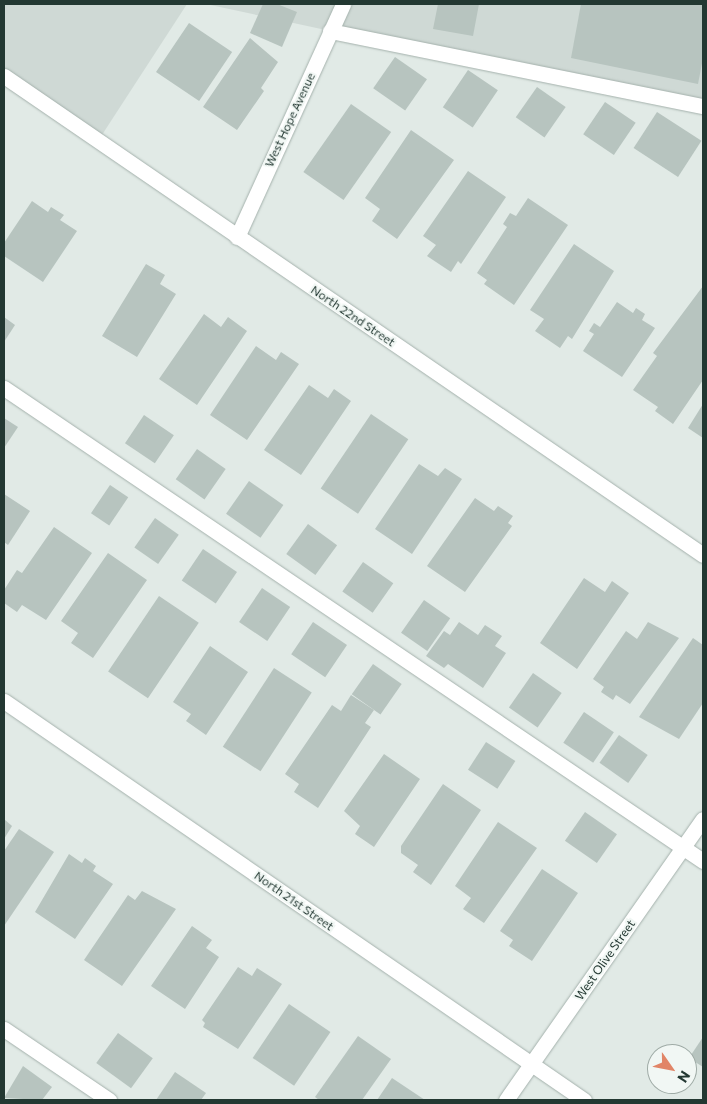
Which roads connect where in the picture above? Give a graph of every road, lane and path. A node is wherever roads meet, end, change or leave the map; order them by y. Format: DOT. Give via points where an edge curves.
graph roads {
  1 [pos="343,4"];
  2 [pos="330,31"];
  3 [pos="4,76"];
  4 [pos="703,106"];
  5 [pos="237,237"];
  6 [pos="4,388"];
  7 [pos="703,554"];
  8 [pos="4,701"];
  9 [pos="703,819"];
  10 [pos="683,848"];
  11 [pos="703,861"];
  12 [pos="4,1029"];
  13 [pos="531,1065"];
  14 [pos="109,1100"];
  15 [pos="506,1100"];
  16 [pos="584,1100"];
  1 -- 2 [label="street, West Hope Avenue"];
  2 -- 4 [label="street"];
  2 -- 5 [label="street, West Hope Avenue"];
  3 -- 5 [label="street, North 22nd Street"];
  5 -- 7 [label="street, North 22nd Street"];
  6 -- 10 [label="street"];
  8 -- 13 [label="street, North 21st Street"];
  9 -- 10 [label="street, West Olive Street"];
  10 -- 11 [label="street"];
  10 -- 13 [label="street, West Olive Street"];
  12 -- 14 [label="street"];
  13 -- 15 [label="street, West Olive Street"];
  13 -- 16 [label="street, North 21st Street"];
}
